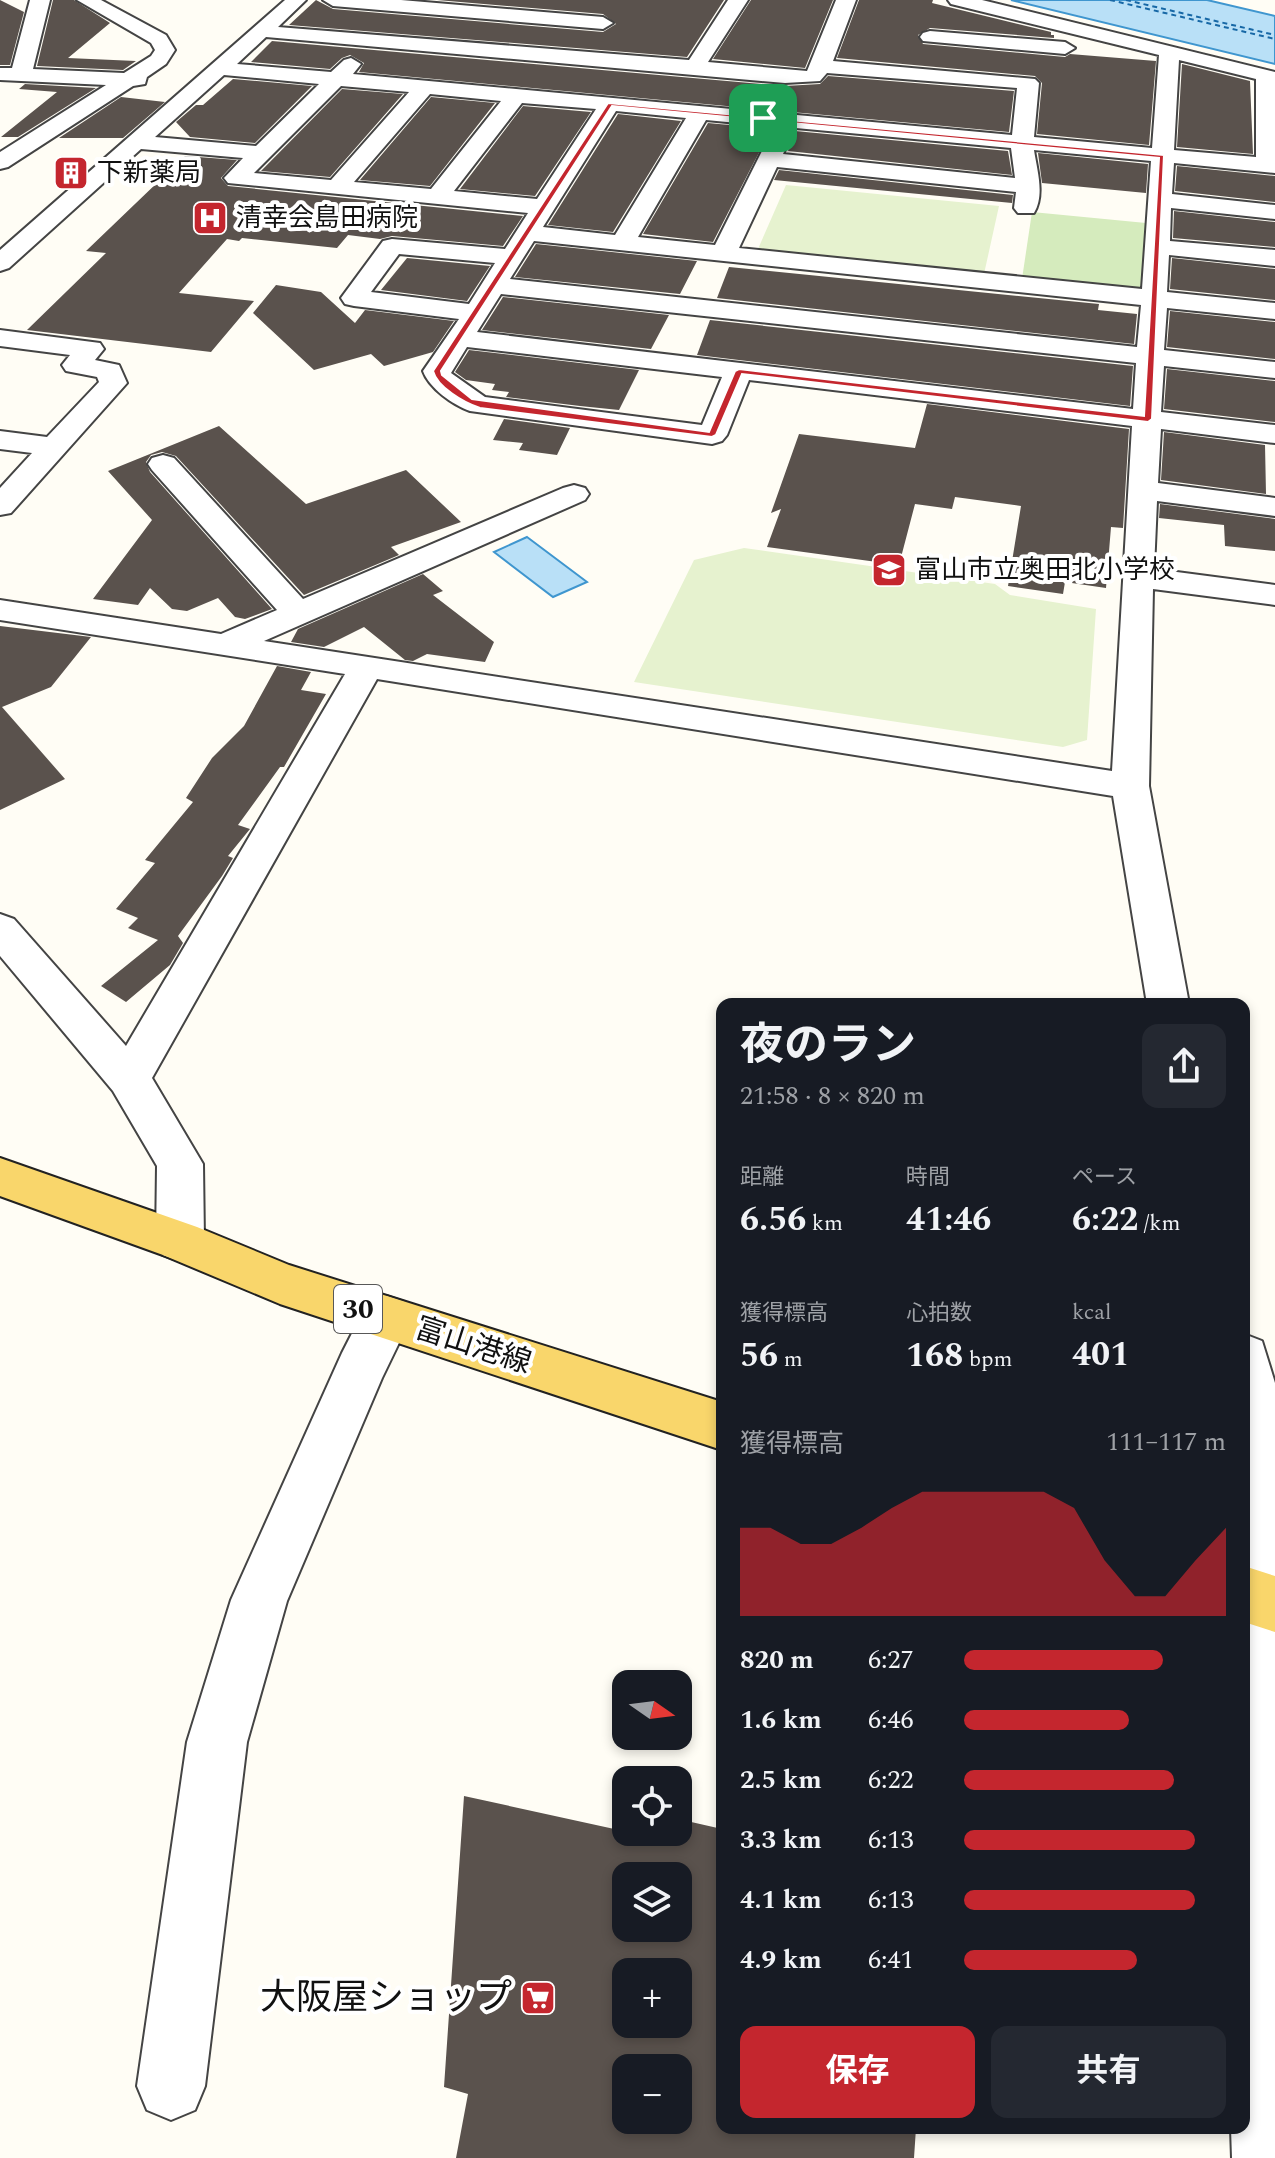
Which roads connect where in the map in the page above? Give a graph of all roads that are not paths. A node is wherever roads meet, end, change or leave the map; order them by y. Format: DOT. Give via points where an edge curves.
graph roads {
  1 [pos="40,0"];
  2 [pos="87,0"];
  3 [pos="296,0"];
  4 [pos="333,0"];
  5 [pos="738,0"];
  6 [pos="846,0"];
  7 [pos="944,0"];
  8 [pos="958,0"];
  9 [pos="412,3"];
  10 [pos="510,7"];
  11 [pos="1068,27"];
  12 [pos="260,31"];
  13 [pos="930,37"];
  14 [pos="374,41"];
  15 [pos="473,50"];
  16 [pos="1169,53"];
  17 [pos="576,59"];
  18 [pos="821,66"];
  19 [pos="695,67"];
  20 [pos="11,74"];
  21 [pos="209,76"];
  22 [pos="785,77"];
  23 [pos="1271,77"];
  24 [pos="336,79"];
  25 [pos="132,80"];
  26 [pos="915,80"];
  27 [pos="433,88"];
  28 [pos="517,95"];
  29 [pos="547,98"];
  30 [pos="610,104"];
  31 [pos="700,112"];
  32 [pos="775,120"];
  33 [pos="136,142"];
  34 [pos="1022,144"];
  35 [pos="262,153"];
  36 [pos="1162,157"];
  37 [pos="771,160"];
  38 [pos="0,162"];
  39 [pos="1271,166"];
  40 [pos="337,187"];
  41 [pos="437,197"];
  42 [pos="1160,200"];
  43 [pos="543,207"];
  44 [pos="1275,212"];
  45 [pos="527,233"];
  46 [pos="622,243"];
  47 [pos="1159,247"];
  48 [pos="724,253"];
  49 [pos="512,257"];
  50 [pos="1275,258"];
  51 [pos="0,263"];
  52 [pos="848,267"];
  53 [pos="493,285"];
  54 [pos="1155,299"];
  55 [pos="1275,311"];
  56 [pos="475,313"];
  57 [pos="830,321"];
  58 [pos="0,338"];
  59 [pos="460,338"];
  60 [pos="1151,357"];
  61 [pos="1275,370"];
  62 [pos="739,371"];
  63 [pos="810,380"];
  64 [pos="1148,419"];
  65 [pos="1275,434"];
  66 [pos="0,440"];
  67 [pos="54,447"];
  68 [pos="163,464"];
  69 [pos="1143,490"];
  70 [pos="574,494"];
  71 [pos="0,506"];
  72 [pos="1275,507"];
  73 [pos="1137,577"];
  74 [pos="1275,595"];
  75 [pos="0,610"];
  76 [pos="298,613"];
  77 [pos="225,645"];
  78 [pos="366,668"];
  79 [pos="1130,786"];
  80 [pos="0,929"];
  81 [pos="1167,998"];
  82 [pos="129,1079"];
  83 [pos="0,1177"];
  84 [pos="180,1241"];
  85 [pos="386,1318"];
  86 [pos="1250,1385"];
  87 [pos="716,1424"];
  88 [pos="1275,1501"];
  89 [pos="1263,1600"];
  90 [pos="171,2086"];
  91 [pos="1266,2158"];
  1 -- 20 [label="street"];
  2 -- 25 [label="street" via="159,39 165,50 159,60"];
  3 -- 12 [label="street"];
  4 -- 9 [label="street"];
  5 -- 19 [label="street"];
  6 -- 18 [label="street"];
  7 -- 13 [label="street"];
  8 -- 11 [label="street"];
  9 -- 10 [label="street"];
  9 -- 14 [label="street"];
  10 -- 15 [label="street"];
  10 -- 17 [label="street" via="607,17"];
  11 -- 13 [label="street" via="1070,48"];
  11 -- 16 [label="street"];
  12 -- 14 [label="street"];
  12 -- 21 [label="street"];
  13 -- 26 [label="street"];
  14 -- 15 [label="street"];
  14 -- 24 [label="street"];
  15 -- 17 [label="street"];
  15 -- 27 [label="street"];
  16 -- 23 [label="street"];
  16 -- 36 [label="street"];
  17 -- 19 [label="street"];
  17 -- 29 [label="street"];
  18 -- 22 [label="street" via="813,77"];
  18 -- 26 [label="street"];
  19 -- 22 [label="street"];
  20 -- 25 [label="street"];
  21 -- 24 [label="street"];
  21 -- 25 [label="street"];
  21 -- 33 [label="street"];
  22 -- 32 [label="street"];
  23 -- 39 [label="street"];
  24 -- 27 [label="street"];
  24 -- 35 [label="street"];
  25 -- 38 [label="street"];
  26 -- 34 [label="street" via="1028,83"];
  27 -- 28 [label="street"];
  27 -- 40 [label="street"];
  28 -- 29 [label="street"];
  28 -- 41 [label="street"];
  29 -- 30 [label="street"];
  30 -- 31 [label="street"];
  30 -- 43 [label="street"];
  31 -- 32 [label="street"];
  31 -- 46 [label="street"];
  32 -- 34 [label="street" via="898,124"];
  32 -- 37 [label="street"];
  33 -- 35 [label="street"];
  33 -- 51 [label="street"];
  34 -- 36 [label="street"];
  34 -- 37 [label="street" via="1027,197"];
  35 -- 40 [label="street" via="236,178"];
  36 -- 39 [label="street"];
  36 -- 42 [label="street"];
  37 -- 48 [label="street"];
  40 -- 41 [label="street"];
  41 -- 43 [label="street"];
  42 -- 44 [label="street"];
  42 -- 47 [label="street"];
  43 -- 45 [label="street"];
  45 -- 46 [label="street"];
  45 -- 49 [label="street"];
  46 -- 48 [label="street"];
  47 -- 50 [label="street"];
  47 -- 54 [label="street"];
  48 -- 52 [label="street"];
  49 -- 53 [label="street"];
  49 -- 56 [label="street" via="392,246 354,298"];
  52 -- 54 [label="street"];
  52 -- 57 [label="street"];
  53 -- 56 [label="street"];
  53 -- 57 [label="street"];
  54 -- 55 [label="street"];
  54 -- 60 [label="street"];
  56 -- 59 [label="street"];
  57 -- 60 [label="street"];
  57 -- 63 [label="street"];
  58 -- 67 [label="street" via="90,349 76,365 109,371 113,383"];
  59 -- 62 [label="street"];
  59 -- 62 [label="street" via="437,371 469,401 712,435"];
  60 -- 61 [label="street"];
  60 -- 64 [label="street"];
  62 -- 63 [label="street"];
  63 -- 64 [label="street"];
  64 -- 65 [label="street"];
  64 -- 69 [label="street"];
  66 -- 67 [label="street"];
  67 -- 71 [label="street"];
  68 -- 76 [label="street"];
  69 -- 72 [label="street"];
  69 -- 73 [label="street"];
  70 -- 76 [label="street"];
  73 -- 74 [label="street"];
  73 -- 79 [label="street"];
  75 -- 77 [label="street"];
  76 -- 77 [label="street"];
  77 -- 78 [label="street"];
  78 -- 79 [label="street"];
  78 -- 82 [label="street"];
  79 -- 81 [label="street"];
  80 -- 82 [label="street"];
  82 -- 84 [label="street" via="180,1164"];
  83 -- 84 [label="main road, 富山港線 / 30"];
  84 -- 85 [label="main road, 富山港線 / 30" via="280,1283"];
  85 -- 87 [label="main road, 富山港線 / 30"];
  85 -- 90 [label="street" via="259,1600 217,1742"];
  86 -- 88 [label="street"];
  88 -- 89 [label="street"];
  89 -- 91 [label="street" via="1258,1710"];
}
